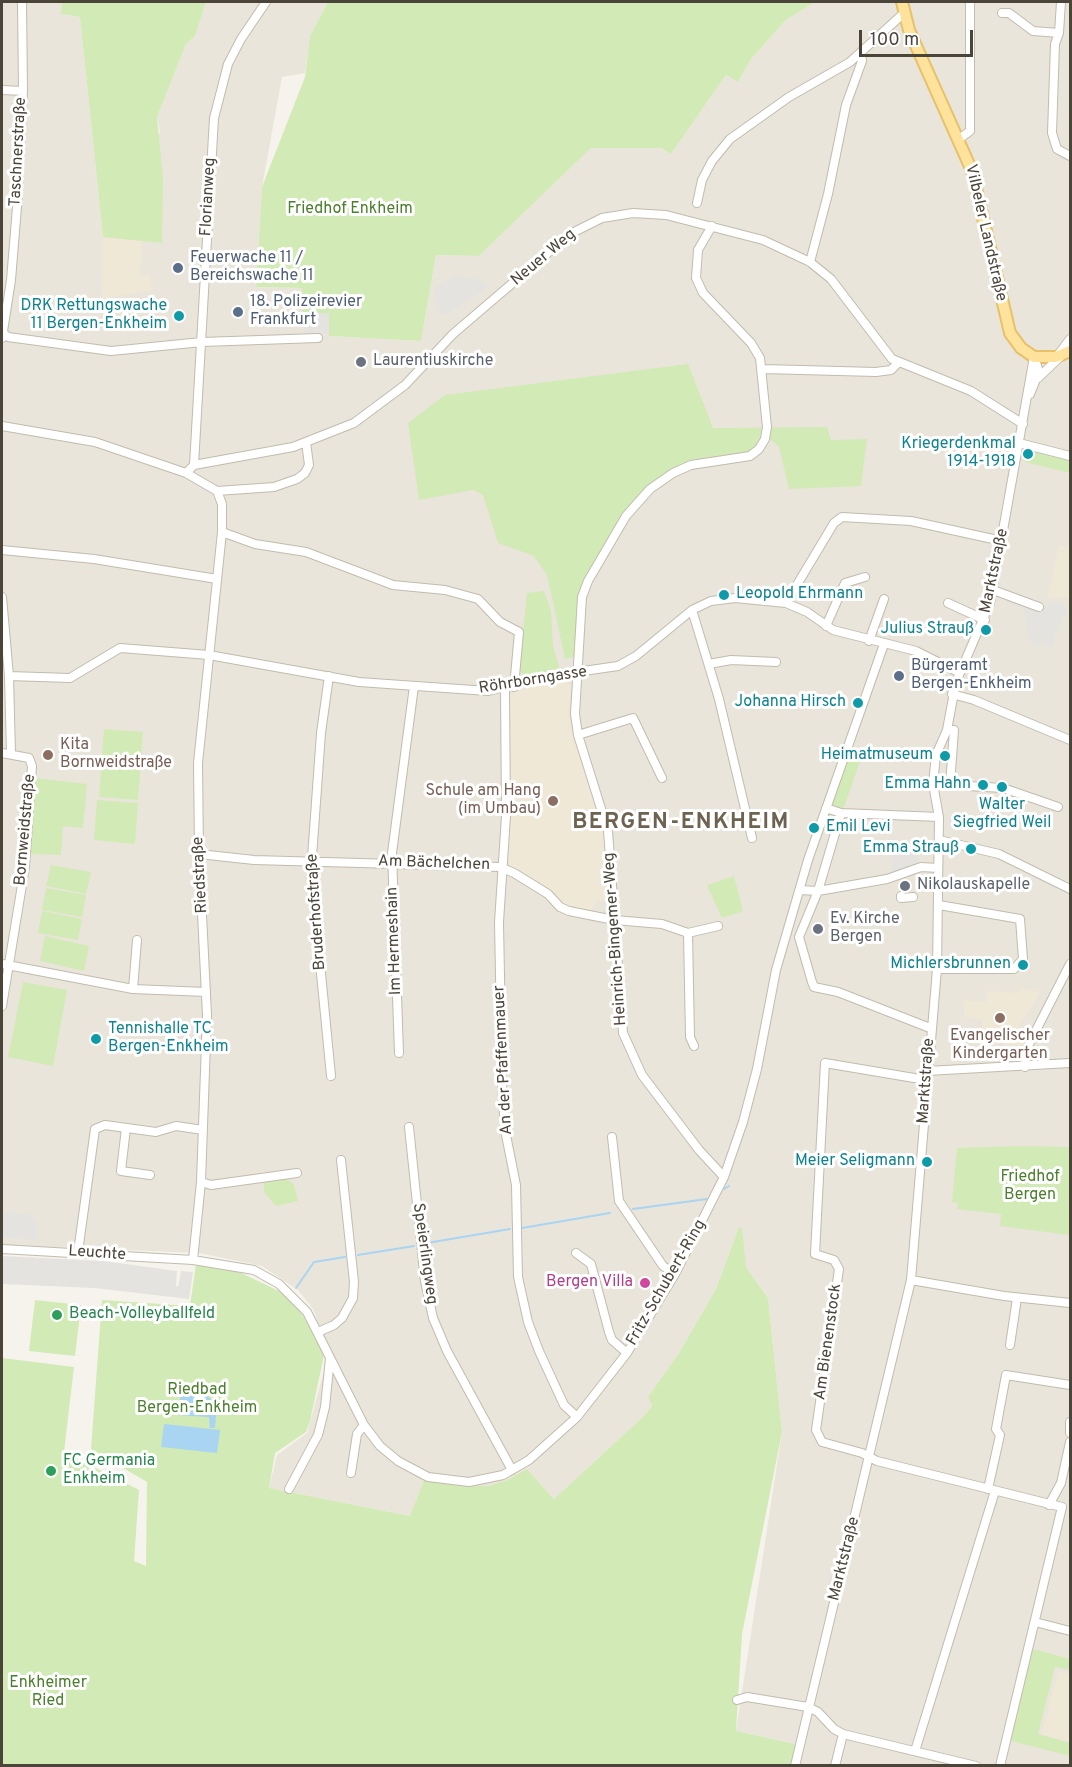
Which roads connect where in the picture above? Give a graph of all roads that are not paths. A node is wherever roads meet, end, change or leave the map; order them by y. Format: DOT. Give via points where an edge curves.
graph roads {
  1 [pos="22,2"];
  2 [pos="266,2"];
  3 [pos="902,2"];
  4 [pos="969,2"];
  5 [pos="1061,2"];
  6 [pos="904,13"];
  7 [pos="1002,13"];
  8 [pos="1059,33"];
  9 [pos="861,54"];
  10 [pos="2,90"];
  11 [pos="23,91"];
  12 [pos="959,139"];
  13 [pos="1071,156"];
  14 [pos="697,203"];
  15 [pos="712,226"];
  16 [pos="810,262"];
  17 [pos="2,334"];
  18 [pos="318,338"];
  19 [pos="1071,339"];
  20 [pos="202,342"];
  21 [pos="1063,354"];
  22 [pos="1034,357"];
  23 [pos="898,363"];
  24 [pos="763,369"];
  25 [pos="1038,378"];
  26 [pos="1028,398"];
  27 [pos="1023,424"];
  28 [pos="2,426"];
  29 [pos="306,442"];
  30 [pos="1019,443"];
  31 [pos="1071,456"];
  32 [pos="194,465"];
  33 [pos="186,473"];
  34 [pos="217,491"];
  35 [pos="222,532"];
  36 [pos="1002,541"];
  37 [pos="2,550"];
  38 [pos="865,577"];
  39 [pos="216,579"];
  40 [pos="993,590"];
  41 [pos="2,597"];
  42 [pos="884,599"];
  43 [pos="786,603"];
  44 [pos="948,603"];
  45 [pos="1039,607"];
  46 [pos="692,610"];
  47 [pos="984,620"];
  48 [pos="826,626"];
  49 [pos="869,641"];
  50 [pos="884,644"];
  51 [pos="208,655"];
  52 [pos="776,662"];
  53 [pos="709,664"];
  54 [pos="578,673"];
  55 [pos="960,673"];
  56 [pos="9,676"];
  57 [pos="329,676"];
  58 [pos="414,686"];
  59 [pos="514,687"];
  60 [pos="505,689"];
  61 [pos="952,694"];
  62 [pos="947,730"];
  63 [pos="578,735"];
  64 [pos="1071,740"];
  65 [pos="2,753"];
  66 [pos="11,754"];
  67 [pos="662,778"];
  68 [pos="933,784"];
  69 [pos="950,785"];
  70 [pos="1058,807"];
  71 [pos="826,808"];
  72 [pos="841,813"];
  73 [pos="939,818"];
  74 [pos="752,838"];
  75 [pos="939,840"];
  76 [pos="199,854"];
  77 [pos="312,860"];
  78 [pos="392,862"];
  79 [pos="938,868"];
  80 [pos="503,869"];
  81 [pos="1071,889"];
  82 [pos="800,890"];
  83 [pos="818,891"];
  84 [pos="901,896"];
  85 [pos="914,897"];
  86 [pos="939,905"];
  87 [pos="614,920"];
  88 [pos="718,926"];
  89 [pos="688,933"];
  90 [pos="137,940"];
  91 [pos="1071,964"];
  92 [pos="5,965"];
  93 [pos="937,969"];
  94 [pos="133,989"];
  95 [pos="206,992"];
  96 [pos="2,1006"];
  97 [pos="930,1028"];
  98 [pos="694,1047"];
  99 [pos="399,1053"];
  100 [pos="1071,1063"];
  101 [pos="1025,1066"];
  102 [pos="331,1076"];
  103 [pos="926,1076"];
  104 [pos="410,1127"];
  105 [pos="126,1128"];
  106 [pos="203,1130"];
  107 [pos="612,1137"];
  108 [pos="341,1160"];
  109 [pos="297,1173"];
  110 [pos="150,1175"];
  111 [pos="723,1177"];
  112 [pos="201,1182"];
  113 [pos="2,1249"];
  114 [pos="78,1252"];
  115 [pos="576,1253"];
  116 [pos="193,1260"];
  117 [pos="675,1274"];
  118 [pos="911,1280"];
  119 [pos="1017,1298"];
  120 [pos="1071,1303"];
  121 [pos="318,1332"];
  122 [pos="1010,1345"];
  123 [pos="627,1353"];
  124 [pos="330,1355"];
  125 [pos="1071,1385"];
  126 [pos="577,1417"];
  127 [pos="1071,1422"];
  128 [pos="364,1425"];
  129 [pos="1071,1433"];
  130 [pos="1071,1442"];
  131 [pos="870,1456"];
  132 [pos="512,1470"];
  133 [pos="351,1473"];
  134 [pos="289,1489"];
  135 [pos="991,1490"];
  136 [pos="1049,1505"];
  137 [pos="1035,1622"];
  138 [pos="1071,1631"];
  139 [pos="737,1700"];
  140 [pos="808,1707"];
  141 [pos="843,1734"];
  142 [pos="915,1751"];
  143 [pos="966,1764"];
  144 [pos="795,1766"];
  145 [pos="835,1766"];
  146 [pos="976,1766"];
  147 [pos="1000,1766"];
  1 -- 11 [label="street, Taschnerstraße"];
  2 -- 20 [label="street, Florianweg" via="235,50 217,103"];
  3 -- 6 [label="main road, Vilbeler Landstraße"];
  4 -- 12 [label="street" via="970,131"];
  5 -- 8 [label="street"];
  6 -- 9 [label="street"];
  6 -- 12 [label="main road, Vilbeler Landstraße"];
  7 -- 8 [label="street" via="1009,13 1033,31"];
  8 -- 13 [label="street" via="1055,44 1052,133 1057,149"];
  9 -- 14 [label="street" via="789,97 730,139 708,168"];
  9 -- 16 [label="street"];
  10 -- 11 [label="street"];
  11 -- 17 [label="street, Taschnerstraße" via="12,269"];
  12 -- 22 [label="main road, Vilbeler Landstraße" via="972,171 1007,327 1019,346"];
  15 -- 16 [label="street, Neuer Weg" via="763,240"];
  15 -- 24 [label="street, Heinrich-Bingemer-Weg" via="698,250 696,278 703,292 757,352"];
  15 -- 29 [label="street, Neuer Weg" via="646,213 610,216 587,224 570,234 453,334 418,373 382,404 354,423"];
  16 -- 23 [label="street, Neuer Weg" via="831,279 882,349"];
  17 -- 20 [label="street" via="111,351"];
  18 -- 20 [label="street"];
  19 -- 21 [label="street"];
  20 -- 32 [label="street, Florianweg"];
  21 -- 22 [label="main road"];
  21 -- 25 [label="street"];
  22 -- 25 [label="street"];
  22 -- 26 [label="street, Marktstraße"];
  23 -- 24 [label="street" via="891,370 876,372"];
  23 -- 27 [label="street, Neuer Weg" via="971,391"];
  24 -- 54 [label="street, Heinrich-Bingemer-Weg" via="766,427 759,449 744,458 691,465 664,478 637,502 608,544 582,597"];
  25 -- 26 [label="street, Marktstraße"];
  26 -- 27 [label="street, Marktstraße"];
  27 -- 30 [label="street, Marktstraße"];
  28 -- 33 [label="street" via="77,437"];
  29 -- 32 [label="street, Neuer Weg"];
  29 -- 34 [label="street" via="309,465 297,479 274,487"];
  30 -- 31 [label="street"];
  30 -- 36 [label="street, Marktstraße"];
  32 -- 33 [label="street"];
  33 -- 34 [label="street"];
  34 -- 35 [label="street, Riedstraße" via="222,504"];
  35 -- 39 [label="street, Riedstraße"];
  35 -- 59 [label="street" via="255,544 306,552 393,585 445,590 478,599 500,622 519,632"];
  36 -- 40 [label="street, Marktstraße"];
  36 -- 43 [label="street" via="911,521 842,517 834,523"];
  37 -- 39 [label="street" via="94,559"];
  38 -- 48 [label="street" via="845,583"];
  39 -- 51 [label="street, Riedstraße"];
  40 -- 45 [label="street"];
  40 -- 47 [label="street, Marktstraße"];
  41 -- 56 [label="street, Bornweidstraße"];
  42 -- 49 [label="street"];
  43 -- 46 [label="street, Röhrborngasse" via="735,598 711,601"];
  43 -- 48 [label="street, Röhrborngasse"];
  44 -- 47 [label="street"];
  46 -- 53 [label="street"];
  46 -- 54 [label="street, Röhrborngasse" via="630,661"];
  47 -- 55 [label="street, Marktstraße"];
  48 -- 49 [label="street, Röhrborngasse"];
  49 -- 50 [label="street, Röhrborngasse"];
  50 -- 55 [label="street, Röhrborngasse" via="916,651"];
  50 -- 71 [label="street, Fritz-Schubert-Ring"];
  51 -- 56 [label="street, Röhrborngasse" via="120,648 66,679"];
  51 -- 57 [label="street, Röhrborngasse"];
  51 -- 76 [label="street, Riedstraße" via="200,734"];
  52 -- 53 [label="street" via="731,660"];
  53 -- 74 [label="street"];
  54 -- 59 [label="street, Röhrborngasse" via="549,676"];
  54 -- 63 [label="street, Heinrich-Bingemer-Weg"];
  55 -- 61 [label="street, Marktstraße"];
  56 -- 66 [label="street, Bornweidstraße"];
  57 -- 58 [label="street, Röhrborngasse"];
  57 -- 77 [label="street, Bruderhofstraße"];
  58 -- 60 [label="street, Röhrborngasse" via="470,691"];
  58 -- 78 [label="street, Im Hermeshain"];
  59 -- 60 [label="street, Röhrborngasse"];
  60 -- 80 [label="street, An der Pfaffenmauer"];
  61 -- 62 [label="street, Marktstraße"];
  61 -- 64 [label="street"];
  62 -- 68 [label="street, Marktstraße" via="936,755"];
  62 -- 69 [label="street" via="954,730"];
  63 -- 67 [label="street" via="633,718"];
  63 -- 87 [label="street, Heinrich-Bingemer-Weg" via="607,824"];
  65 -- 66 [label="street"];
  66 -- 92 [label="street, Bornweidstraße" via="29,758 32,765 25,867"];
  68 -- 69 [label="street"];
  68 -- 73 [label="street, Marktstraße"];
  69 -- 70 [label="street" via="1003,788"];
  71 -- 72 [label="street"];
  71 -- 82 [label="street, Fritz-Schubert-Ring"];
  72 -- 73 [label="street"];
  72 -- 83 [label="street"];
  73 -- 75 [label="street, Marktstraße"];
  75 -- 79 [label="street, Marktstraße"];
  75 -- 81 [label="street" via="999,854"];
  76 -- 77 [label="street, Am Bächelchen" via="254,860"];
  76 -- 95 [label="street, Riedstraße"];
  77 -- 78 [label="street, Am Bächelchen"];
  77 -- 102 [label="street, Bruderhofstraße"];
  78 -- 80 [label="street, Am Bächelchen"];
  78 -- 99 [label="street, Im Hermeshain"];
  79 -- 83 [label="street" via="921,867 887,879"];
  79 -- 86 [label="street, Marktstraße"];
  80 -- 87 [label="street, Am Bächelchen" via="548,894 564,910"];
  80 -- 126 [label="street, An der Pfaffenmauer" via="499,922 502,1096 516,1185 518,1277 536,1345 564,1405"];
  82 -- 83 [label="street"];
  82 -- 111 [label="street, Fritz-Schubert-Ring" via="785,938 741,1130"];
  83 -- 97 [label="street" via="800,937 814,987 838,992"];
  84 -- 85 [label="street"];
  86 -- 93 [label="street, Marktstraße"];
  86 -- 93 [label="street" via="1020,919 1023,959 1014,969"];
  87 -- 89 [label="street, Am Bächelchen" via="662,924"];
  87 -- 111 [label="street, Heinrich-Bingemer-Weg" via="620,1011 630,1050 642,1075"];
  88 -- 89 [label="street"];
  89 -- 98 [label="street" via="690,1037"];
  90 -- 94 [label="street"];
  91 -- 101 [label="street" via="1026,1050"];
  92 -- 94 [label="street"];
  92 -- 96 [label="street, Bornweidstraße"];
  93 -- 97 [label="street, Marktstraße"];
  94 -- 95 [label="street"];
  95 -- 106 [label="street, Riedstraße"];
  97 -- 103 [label="street, Marktstraße"];
  100 -- 101 [label="street"];
  101 -- 103 [label="street"];
  103 -- 118 [label="street, Marktstraße"];
  103 -- 131 [label="street, Am Bienenstock" via="825,1063 814,1254 834,1260 839,1269 817,1434 826,1444"];
  104 -- 132 [label="street, Speierlingweg" via="425,1281 434,1318 444,1346"];
  105 -- 106 [label="street" via="156,1132 176,1126"];
  105 -- 110 [label="street" via="121,1171"];
  105 -- 114 [label="street" via="100,1125 93,1131"];
  106 -- 112 [label="street, Riedstraße"];
  107 -- 117 [label="street" via="619,1201 663,1266"];
  108 -- 121 [label="street" via="353,1298 342,1318"];
  109 -- 112 [label="street" via="211,1185"];
  111 -- 117 [label="street, Fritz-Schubert-Ring"];
  112 -- 116 [label="street, Riedstraße"];
  113 -- 114 [label="street, Leuchte"];
  114 -- 116 [label="street, Leuchte"];
  115 -- 123 [label="street" via="591,1264 612,1340"];
  116 -- 121 [label="street, Fritz-Schubert-Ring" via="237,1265 272,1278 294,1296"];
  117 -- 123 [label="street, Fritz-Schubert-Ring"];
  118 -- 119 [label="street"];
  118 -- 131 [label="street, Marktstraße"];
  119 -- 120 [label="street"];
  119 -- 122 [label="street"];
  121 -- 124 [label="street, Fritz-Schubert-Ring"];
  123 -- 126 [label="street, Fritz-Schubert-Ring"];
  124 -- 128 [label="street, Fritz-Schubert-Ring"];
  124 -- 134 [label="street" via="318,1435"];
  125 -- 135 [label="street" via="1006,1375"];
  126 -- 132 [label="street, Fritz-Schubert-Ring" via="541,1452"];
  127 -- 129 [label="street"];
  128 -- 132 [label="street, Fritz-Schubert-Ring" via="398,1461 428,1477 470,1482"];
  128 -- 133 [label="street" via="357,1434"];
  130 -- 136 [label="street" via="1061,1483"];
  131 -- 135 [label="street"];
  131 -- 140 [label="street, Marktstraße"];
  135 -- 136 [label="street"];
  135 -- 142 [label="street"];
  136 -- 137 [label="street" via="1062,1507"];
  137 -- 138 [label="street"];
  137 -- 147 [label="street"];
  139 -- 140 [label="street" via="747,1697"];
  140 -- 141 [label="street"];
  140 -- 144 [label="street, Marktstraße"];
  141 -- 142 [label="street"];
  141 -- 145 [label="street"];
  142 -- 143 [label="street"];
  143 -- 146 [label="street"];
}
